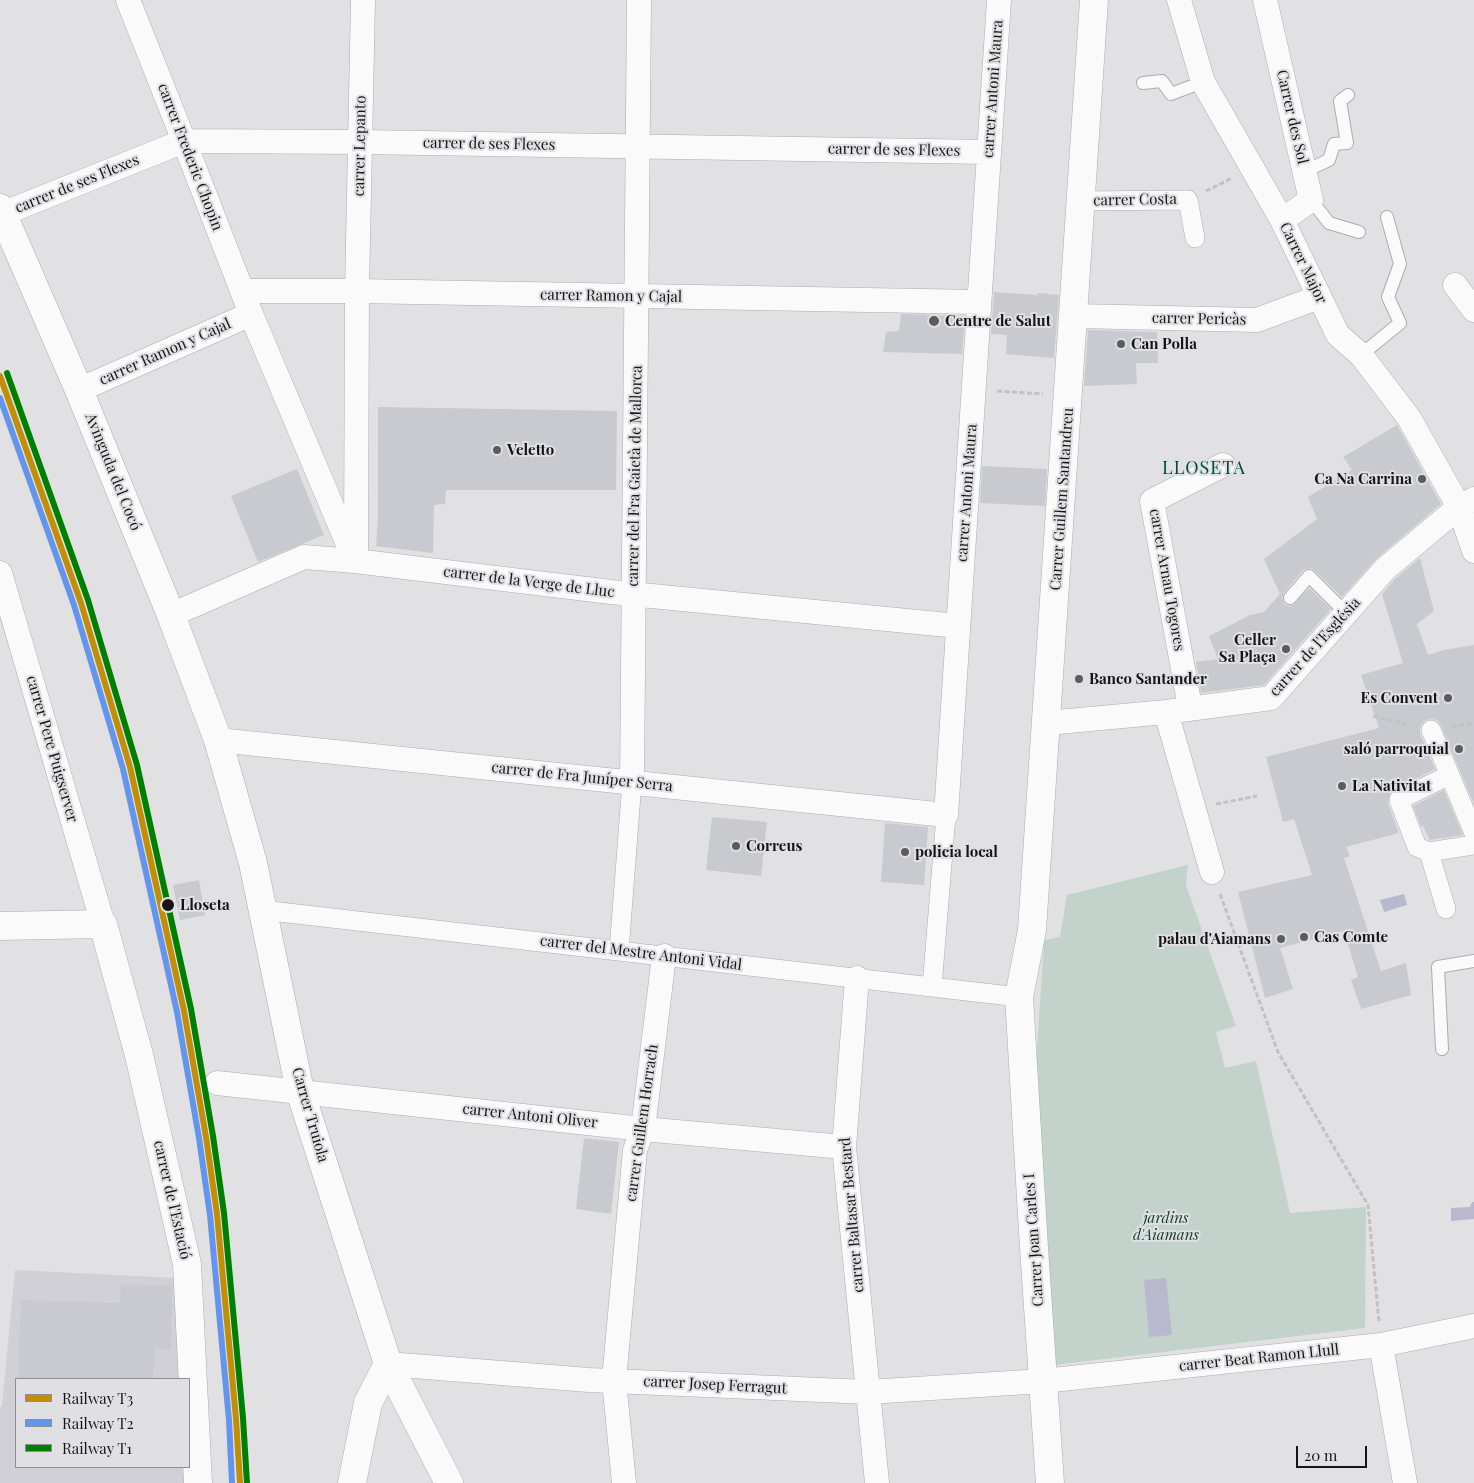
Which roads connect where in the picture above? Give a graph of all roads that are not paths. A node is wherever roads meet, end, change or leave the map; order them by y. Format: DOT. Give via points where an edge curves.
graph roads {
  1 [pos="128,0"];
  2 [pos="363,0"];
  3 [pos="639,0"];
  4 [pos="999,0"];
  5 [pos="1094,0"];
  6 [pos="1179,0"];
  7 [pos="1265,0"];
  8 [pos="1203,82"];
  9 [pos="1143,83"];
  10 [pos="1348,95"];
  11 [pos="184,141"];
  12 [pos="360,142"];
  13 [pos="638,146"];
  14 [pos="989,152"];
  15 [pos="1305,171"];
  16 [pos="1311,200"];
  17 [pos="1081,201"];
  18 [pos="1,211"];
  19 [pos="1387,217"];
  20 [pos="1282,220"];
  21 [pos="1358,232"];
  22 [pos="1195,238"];
  23 [pos="1455,285"];
  24 [pos="242,291"];
  25 [pos="357,291"];
  26 [pos="636,296"];
  27 [pos="1319,296"];
  28 [pos="979,302"];
  29 [pos="1474,310"];
  30 [pos="251,314"];
  31 [pos="1074,316"];
  32 [pos="1361,355"];
  33 [pos="79,390"];
  34 [pos="1223,465"];
  35 [pos="1467,503"];
  36 [pos="1474,551"];
  37 [pos="355,561"];
  38 [pos="0,573"];
  39 [pos="634,594"];
  40 [pos="1290,598"];
  41 [pos="1346,613"];
  42 [pos="171,615"];
  43 [pos="958,626"];
  44 [pos="1190,707"];
  45 [pos="1166,712"];
  46 [pos="1047,723"];
  47 [pos="1431,730"];
  48 [pos="218,740"];
  49 [pos="1449,775"];
  50 [pos="632,782"];
  51 [pos="946,815"];
  52 [pos="1474,833"];
  53 [pos="1474,845"];
  54 [pos="1429,852"];
  55 [pos="1212,872"];
  56 [pos="1446,909"];
  57 [pos="262,910"];
  58 [pos="103,924"];
  59 [pos="0,926"];
  60 [pos="619,951"];
  61 [pos="664,956"];
  62 [pos="1474,961"];
  63 [pos="857,978"];
  64 [pos="932,987"];
  65 [pos="1019,997"];
  66 [pos="1442,1049"];
  67 [pos="217,1083"];
  68 [pos="300,1091"];
  69 [pos="643,1130"];
  70 [pos="844,1147"];
  71 [pos="1474,1326"];
  72 [pos="1381,1345"];
  73 [pos="388,1364"];
  74 [pos="614,1380"];
  75 [pos="1043,1381"];
  76 [pos="868,1392"];
  77 [pos="198,1483"];
  78 [pos="352,1483"];
  79 [pos="448,1483"];
  80 [pos="624,1483"];
  81 [pos="877,1483"];
  82 [pos="1050,1483"];
  83 [pos="1405,1483"];
  1 -- 11 [label="street, carrer Frederic Chopin"];
  2 -- 12 [label="street, carrer Lepanto"];
  3 -- 13 [label="street, carrer del Fra Gaietà de Mallorca"];
  4 -- 14 [label="street, carrer Antoni Maura"];
  5 -- 17 [label="street, Carrer Guillem Santandreu"];
  6 -- 8 [label="street, Carrer Major"];
  7 -- 15 [label="street, Carrer des Sol"];
  8 -- 9 [label="lane" via="1171,94 1162,81"];
  8 -- 20 [label="street, Carrer Major"];
  10 -- 15 [label="lane" via="1340,101 1347,143 1334,144 1329,160"];
  11 -- 12 [label="street, carrer de ses Flexes"];
  11 -- 18 [label="street, carrer de ses Flexes"];
  11 -- 24 [label="street, carrer Frederic Chopin"];
  12 -- 13 [label="street, carrer de ses Flexes"];
  12 -- 25 [label="street, carrer Lepanto"];
  13 -- 14 [label="street, carrer de ses Flexes"];
  13 -- 26 [label="street, carrer del Fra Gaietà de Mallorca"];
  14 -- 28 [label="street, carrer Antoni Maura"];
  15 -- 16 [label="street, Carrer des Sol"];
  16 -- 20 [label="street"];
  16 -- 21 [label="lane" via="1328,223"];
  17 -- 22 [label="street, carrer Costa" via="1188,200"];
  17 -- 31 [label="street, Carrer Guillem Santandreu"];
  18 -- 33 [label="street, Avinguda del Cocó"];
  19 -- 32 [label="lane" via="1400,264 1388,297 1400,322"];
  20 -- 27 [label="street, Carrer Major"];
  23 -- 29 [label="street"];
  24 -- 25 [label="street, carrer Ramon y Cajal"];
  24 -- 30 [label="street, carrer Frederic Chopin"];
  25 -- 26 [label="street, carrer Ramon y Cajal"];
  25 -- 37 [label="street, carrer Lepanto"];
  26 -- 28 [label="street, carrer Ramon y Cajal"];
  26 -- 39 [label="street, carrer del Fra Gaietà de Mallorca"];
  27 -- 31 [label="street, carrer Pericàs" via="1257,320"];
  27 -- 32 [label="street, Carrer Major" via="1338,335"];
  28 -- 43 [label="street, carrer Antoni Maura"];
  30 -- 33 [label="street, carrer Ramon y Cajal"];
  30 -- 37 [label="street, carrer Frederic Chopin"];
  31 -- 46 [label="street, Carrer Guillem Santandreu"];
  32 -- 35 [label="street, Carrer Major"];
  33 -- 42 [label="street, Avinguda del Cocó"];
  34 -- 44 [label="street, carrer Arnau Togores" via="1152,501"];
  35 -- 36 [label="street, Carrer Major"];
  35 -- 41 [label="street, carrer de l'Església" via="1385,569"];
  37 -- 39 [label="street, carrer de la Verge de Lluc"];
  37 -- 42 [label="street, carrer de la Verge de Lluc" via="304,557"];
  38 -- 58 [label="street, carrer Pere Puigserver"];
  39 -- 43 [label="street, carrer de la Verge de Lluc"];
  39 -- 50 [label="street, carrer del Fra Gaietà de Mallorca"];
  40 -- 41 [label="lane, carrer de l'Església" via="1309,576"];
  41 -- 44 [label="street, carrer de l'Església" via="1271,698"];
  42 -- 48 [label="street, Avinguda del Cocó"];
  43 -- 51 [label="street, carrer Antoni Maura"];
  44 -- 45 [label="street, carrer de l'Església"];
  45 -- 46 [label="street, carrer de l'Església"];
  45 -- 55 [label="street"];
  46 -- 65 [label="street, Carrer Guillem Santandreu" via="1032,930"];
  47 -- 49 [label="street"];
  48 -- 50 [label="street, carrer de Fra Juníper Serra"];
  48 -- 57 [label="street, Carrer Truiola"];
  49 -- 52 [label="street"];
  49 -- 54 [label="street" via="1399,800 1417,847"];
  50 -- 51 [label="street, carrer de Fra Juníper Serra"];
  50 -- 60 [label="street, carrer del Fra Gaietà de Mallorca"];
  51 -- 64 [label="street, carrer Antoni Maura"];
  53 -- 54 [label="street"];
  54 -- 56 [label="street"];
  57 -- 60 [label="street, carrer del Mestre Antoni Vidal"];
  57 -- 68 [label="street, Carrer Truiola"];
  58 -- 59 [label="street"];
  58 -- 77 [label="street, carrer de l'Estació" via="139,1055 188,1264"];
  60 -- 61 [label="street, carrer del Mestre Antoni Vidal"];
  61 -- 63 [label="street, carrer del Mestre Antoni Vidal"];
  61 -- 69 [label="street, carrer Guillem Horrach"];
  62 -- 66 [label="lane" via="1438,968"];
  63 -- 64 [label="street, carrer del Mestre Antoni Vidal"];
  63 -- 70 [label="street, carrer Baltasar Bestard"];
  64 -- 65 [label="street, carrer del Mestre Antoni Vidal"];
  65 -- 75 [label="street, Carrer Joan Carles I"];
  67 -- 68 [label="street, carrer Antoni Oliver"];
  68 -- 69 [label="street, carrer Antoni Oliver"];
  68 -- 73 [label="street, Carrer Truiola"];
  69 -- 70 [label="street, carrer Antoni Oliver"];
  69 -- 74 [label="street, carrer Guillem Horrach" via="635,1150"];
  70 -- 76 [label="street, carrer Baltasar Bestard"];
  71 -- 72 [label="street, carrer Beat Ramon Llull"];
  72 -- 75 [label="street, carrer Beat Ramon Llull"];
  72 -- 83 [label="street"];
  73 -- 74 [label="street, carrer Josep Ferragut"];
  73 -- 78 [label="street" via="368,1403"];
  73 -- 79 [label="street, Carrer Truiola"];
  74 -- 76 [label="street, carrer Josep Ferragut"];
  74 -- 80 [label="street, carrer Guillem Horrach"];
  75 -- 76 [label="street, carrer Josep Ferragut"];
  75 -- 82 [label="street, Carrer Joan Carles I"];
  76 -- 81 [label="street, carrer Baltasar Bestard"];
}
